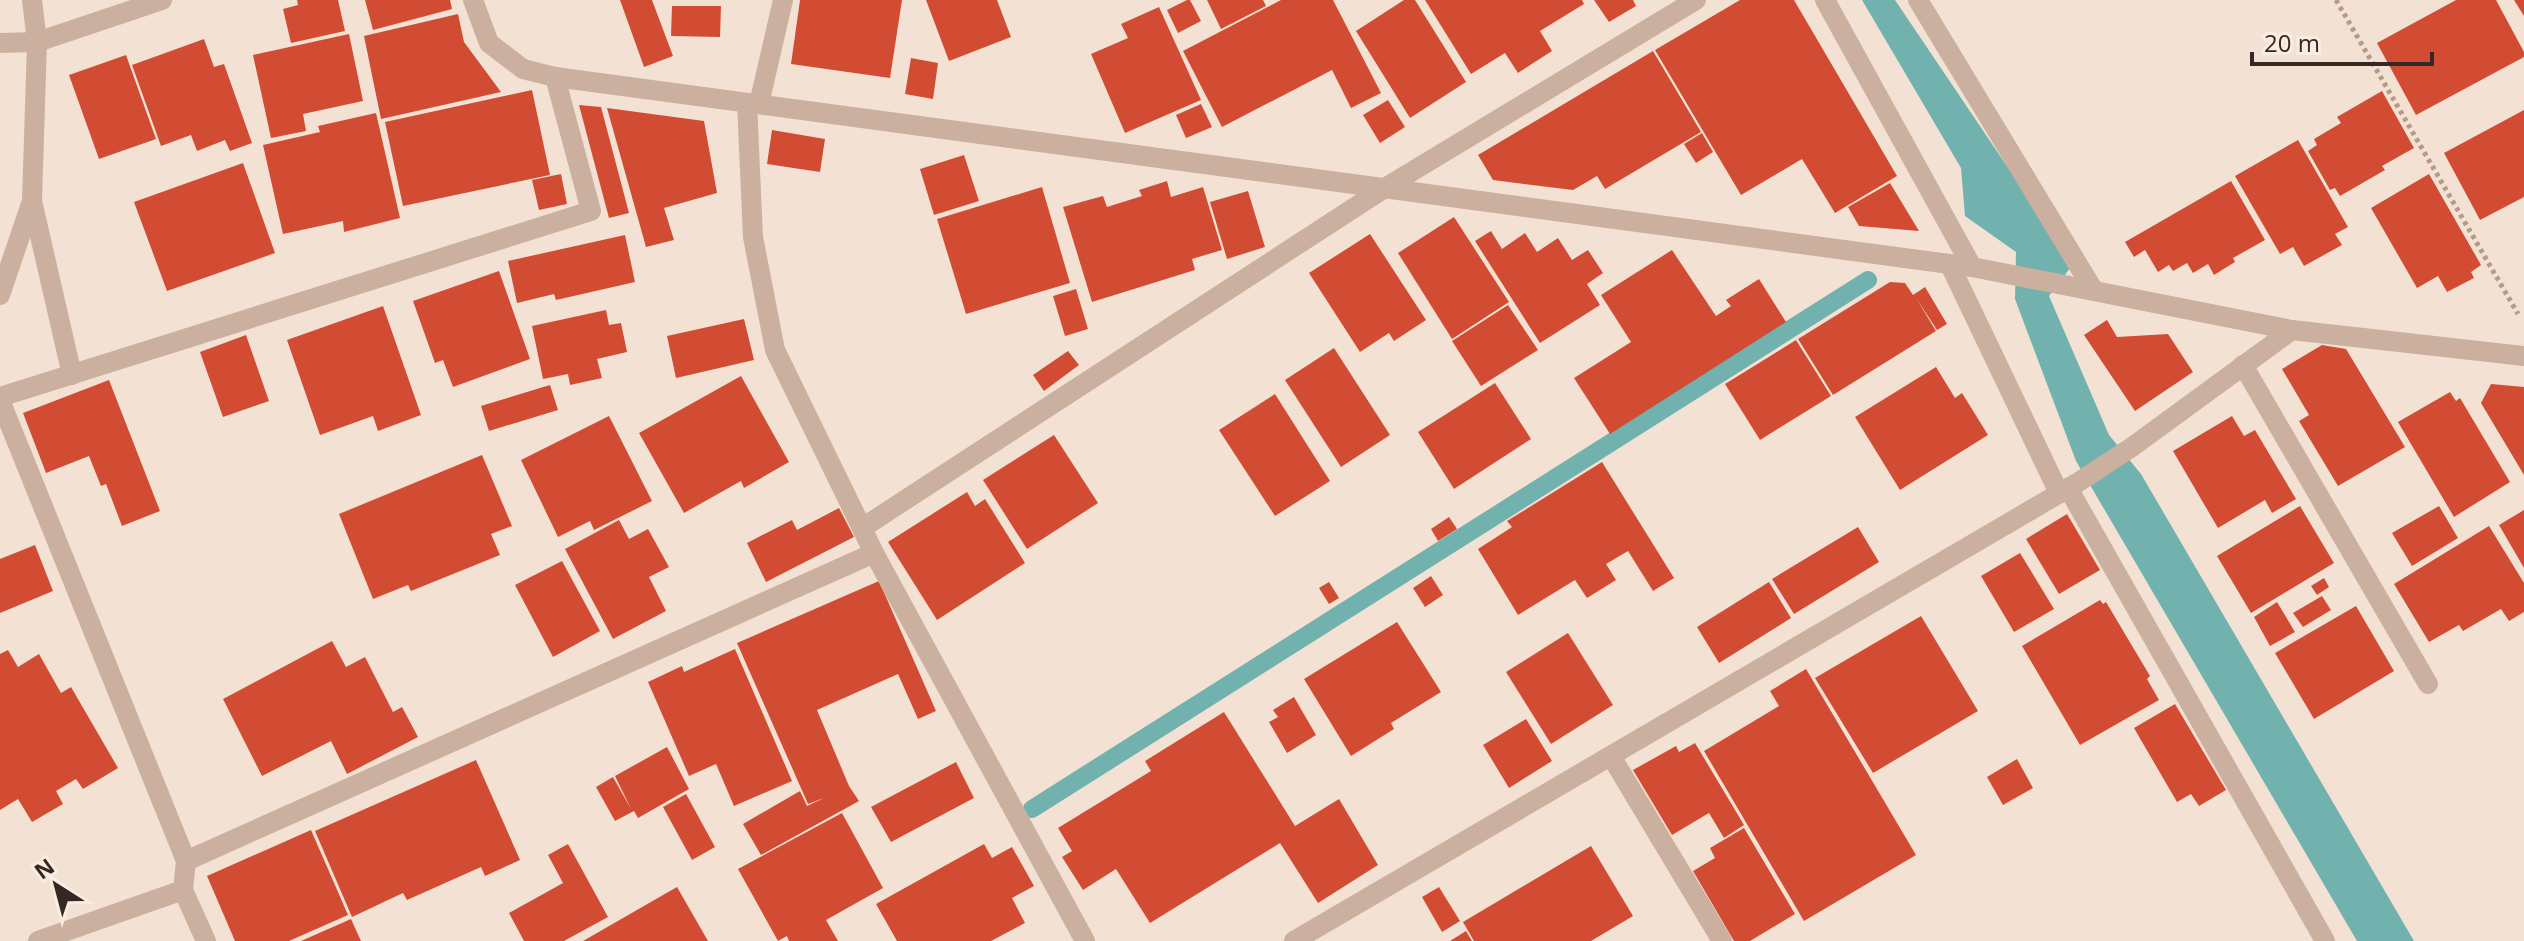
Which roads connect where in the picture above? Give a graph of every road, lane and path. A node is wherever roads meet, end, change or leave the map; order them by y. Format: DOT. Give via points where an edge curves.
graph roads {
  1 [pos="32,0"];
  2 [pos="162,0"];
  3 [pos="473,0"];
  4 [pos="783,0"];
  5 [pos="1696,0"];
  6 [pos="1825,0"];
  7 [pos="1918,0"];
  8 [pos="2336,0"];
  9 [pos="37,42"];
  10 [pos="8,43"];
  11 [pos="555,77"];
  12 [pos="753,104"];
  13 [pos="1383,189"];
  14 [pos="32,201"];
  15 [pos="1950,265"];
  16 [pos="1972,267"];
  17 [pos="2094,291"];
  18 [pos="0,295"];
  19 [pos="2524,324"];
  20 [pos="2292,330"];
  21 [pos="2524,356"];
  22 [pos="2243,365"];
  23 [pos="72,375"];
  24 [pos="0,399"];
  25 [pos="2068,488"];
  26 [pos="862,528"];
  27 [pos="874,553"];
  28 [pos="2428,684"];
  29 [pos="1611,756"];
  30 [pos="186,861"];
  31 [pos="183,890"];
  32 [pos="38,941"];
  33 [pos="206,941"];
  34 [pos="1085,941"];
  35 [pos="1294,941"];
  36 [pos="1722,941"];
  37 [pos="2325,941"];
  1 -- 9 [label="street"];
  2 -- 9 [label="street"];
  3 -- 11 [label="street" via="489,43 523,69"];
  4 -- 12 [label="street"];
  5 -- 13 [label="street"];
  6 -- 16 [label="street"];
  7 -- 17 [label="street"];
  8 -- 19 [label="path"];
  9 -- 10 [label="street"];
  9 -- 14 [label="street"];
  11 -- 12 [label="street"];
  11 -- 23 [label="street" via="591,211"];
  12 -- 13 [label="street"];
  12 -- 26 [label="street" via="753,237 775,350"];
  13 -- 15 [label="street"];
  13 -- 26 [label="street"];
  14 -- 18 [label="street"];
  14 -- 23 [label="street"];
  15 -- 16 [label="street"];
  15 -- 25 [label="street"];
  16 -- 17 [label="street"];
  17 -- 20 [label="street"];
  20 -- 21 [label="street"];
  20 -- 22 [label="street"];
  22 -- 25 [label="street"];
  22 -- 28 [label="street"];
  23 -- 24 [label="street"];
  24 -- 30 [label="street"];
  25 -- 29 [label="street"];
  25 -- 37 [label="street"];
  26 -- 27 [label="street"];
  27 -- 30 [label="street"];
  27 -- 34 [label="street"];
  29 -- 35 [label="street"];
  29 -- 36 [label="street"];
  30 -- 31 [label="street"];
  31 -- 32 [label="street"];
  31 -- 33 [label="street"];
}
